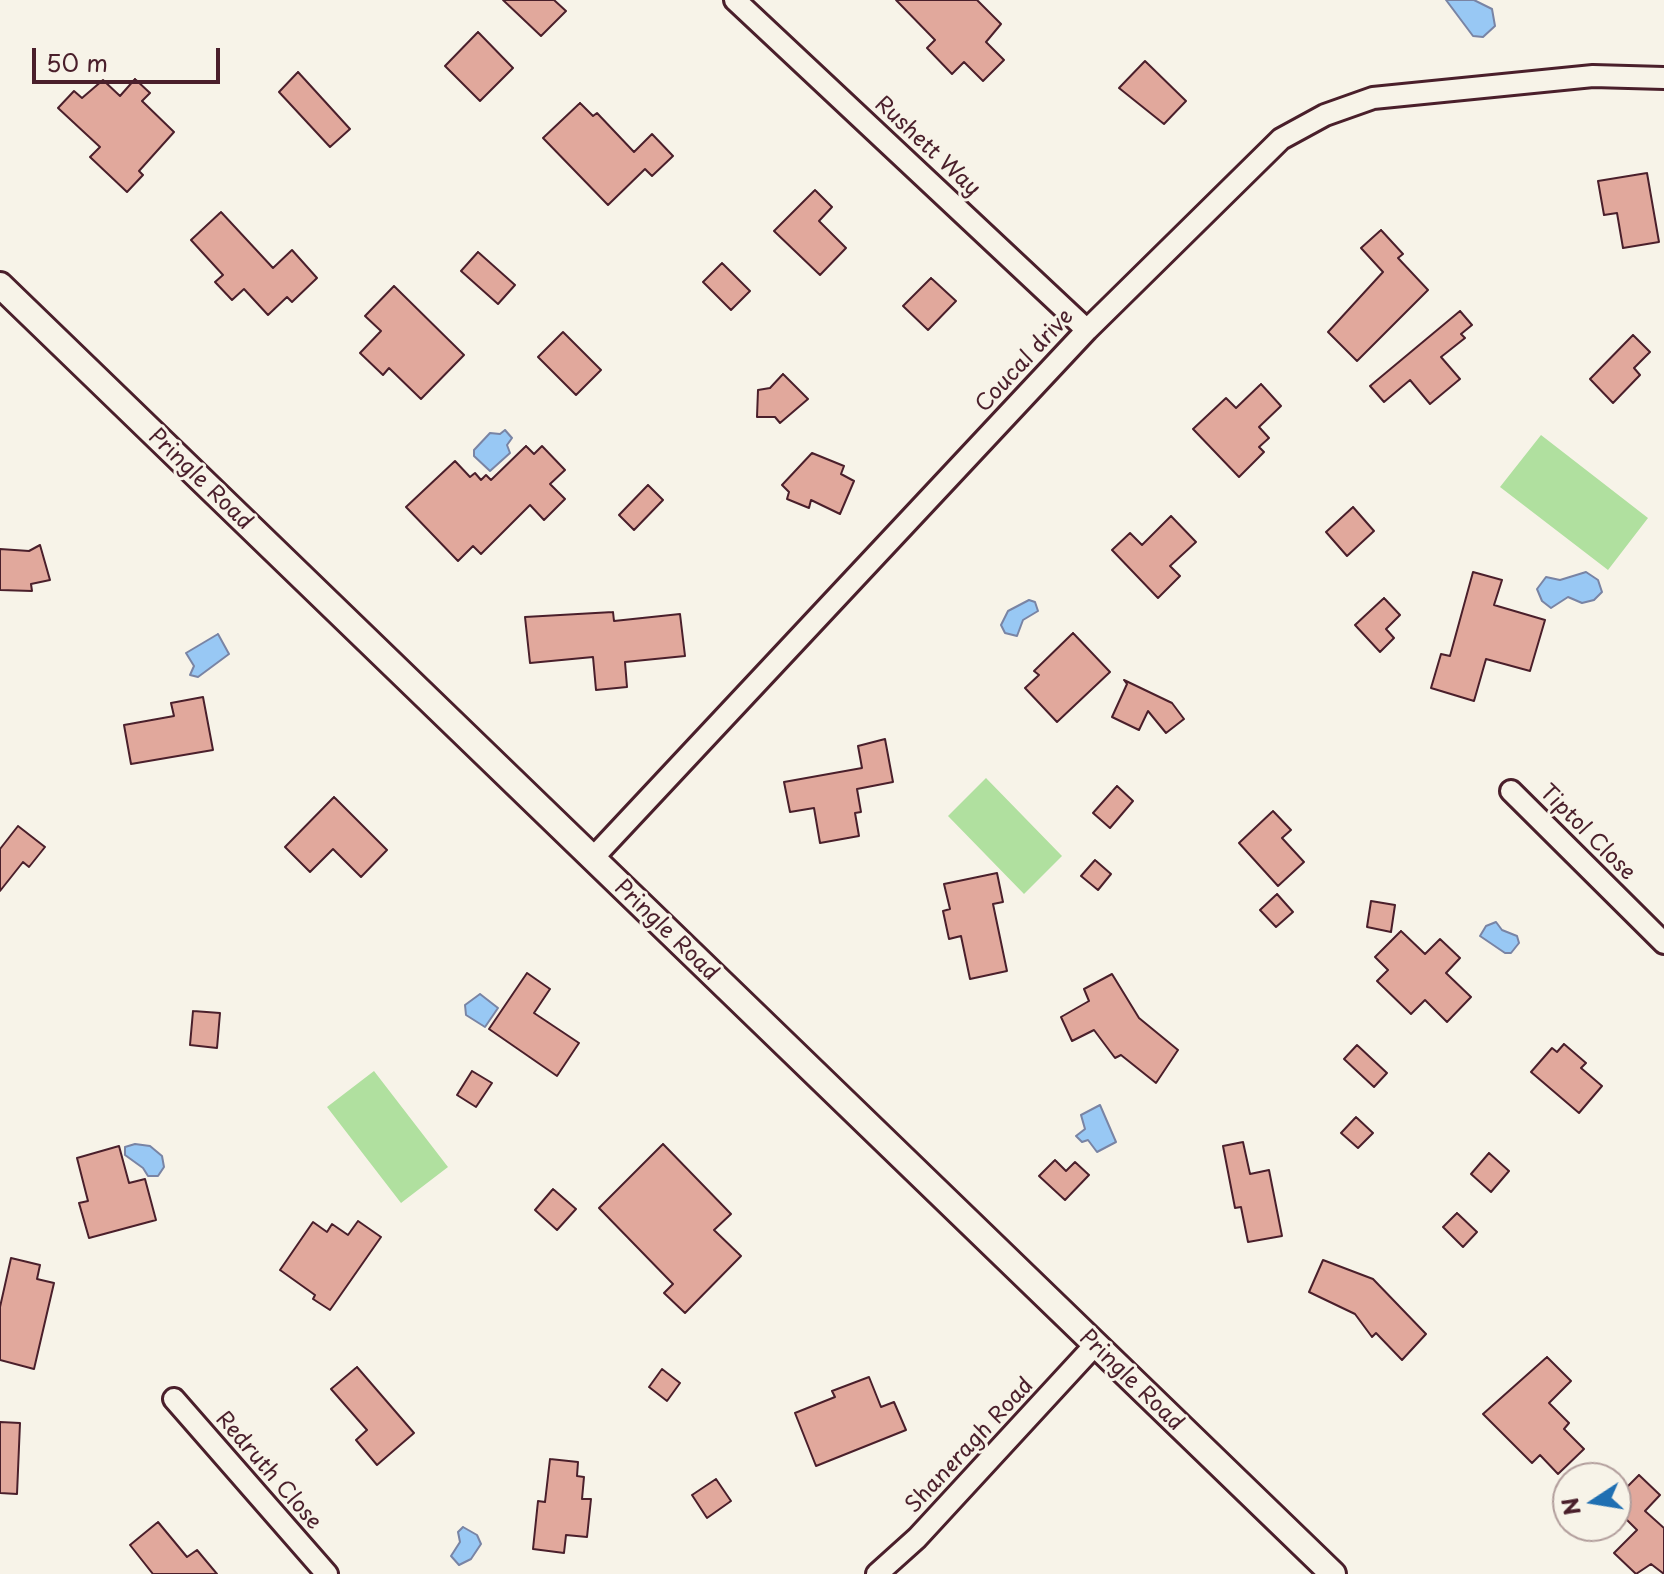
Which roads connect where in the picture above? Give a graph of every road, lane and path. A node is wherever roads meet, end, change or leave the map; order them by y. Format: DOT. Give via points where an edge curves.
graph roads {
  1 [pos="735,0"];
  2 [pos="1664,78"];
  3 [pos="0,285"];
  4 [pos="1087,330"];
  5 [pos="1511,791"];
  6 [pos="592,859"];
  7 [pos="1664,943"];
  8 [pos="1094,1346"];
  9 [pos="174,1399"];
  10 [pos="327,1574"];
  11 [pos="877,1574"];
  12 [pos="1333,1574"];
  1 -- 4 [label="street, Rushett Way"];
  2 -- 4 [label="street, Coucal drive" via="1593,76 1373,98 1325,115 1281,139"];
  3 -- 6 [label="street, Pringle Road"];
  4 -- 6 [label="street, Coucal drive"];
  5 -- 7 [label="street, Tiptol Close"];
  6 -- 8 [label="street, Pringle Road"];
  8 -- 11 [label="street, Shaneragh Road" via="917,1538"];
  8 -- 12 [label="street, Pringle Road"];
  9 -- 10 [label="street, Redruth Close"];
}
